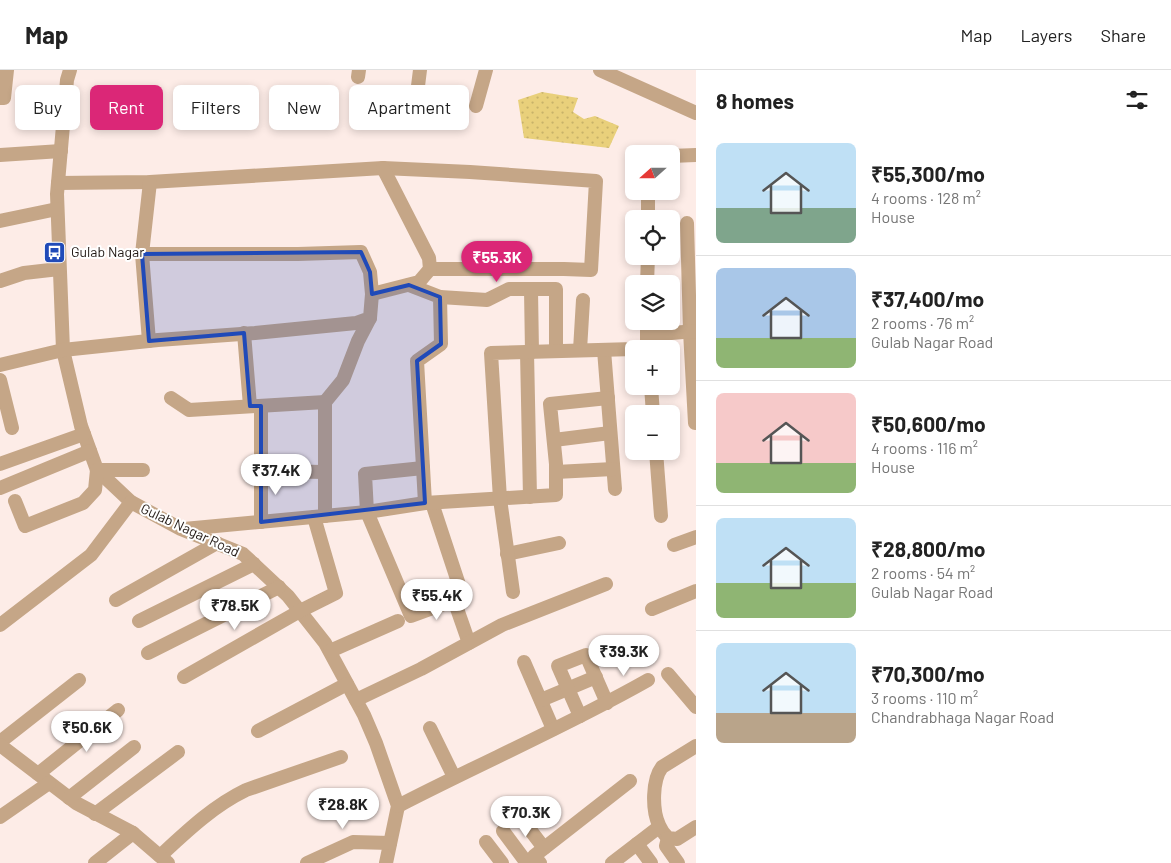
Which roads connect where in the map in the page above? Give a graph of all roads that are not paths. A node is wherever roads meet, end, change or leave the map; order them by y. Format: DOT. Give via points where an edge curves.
graph roads {
  1 [pos="8,70"];
  2 [pos="70,70"];
  3 [pos="420,70"];
  4 [pos="486,70"];
  5 [pos="600,70"];
  6 [pos="418,85"];
  7 [pos="0,98"];
  8 [pos="476,106"];
  9 [pos="696,113"];
  10 [pos="61,150"];
  11 [pos="0,154"];
  12 [pos="696,155"];
  13 [pos="680,156"];
  14 [pos="383,168"];
  15 [pos="150,182"];
  16 [pos="58,183"];
  17 [pos="57,209"];
  18 [pos="0,221"];
  19 [pos="687,223"];
  20 [pos="142,254"];
  21 [pos="59,270"];
  22 [pos="430,270"];
  23 [pos="0,280"];
  24 [pos="409,284"];
  25 [pos="531,290"];
  26 [pos="372,294"];
  27 [pos="440,297"];
  28 [pos="583,300"];
  29 [pos="370,318"];
  30 [pos="693,331"];
  31 [pos="244,333"];
  32 [pos="647,340"];
  33 [pos="149,341"];
  34 [pos="625,349"];
  35 [pos="63,350"];
  36 [pos="580,350"];
  37 [pos="604,350"];
  38 [pos="556,351"];
  39 [pos="529,352"];
  40 [pos="0,366"];
  41 [pos="0,380"];
  42 [pos="171,398"];
  43 [pos="608,398"];
  44 [pos="325,402"];
  45 [pos="255,406"];
  46 [pos="695,422"];
  47 [pos="12,428"];
  48 [pos="610,433"];
  49 [pos="84,434"];
  50 [pos="554,440"];
  51 [pos="90,452"];
  52 [pos="657,460"];
  53 [pos="0,464"];
  54 [pos="423,468"];
  55 [pos="613,469"];
  56 [pos="97,470"];
  57 [pos="143,470"];
  58 [pos="262,470"];
  59 [pos="325,472"];
  60 [pos="556,472"];
  61 [pos="0,488"];
  62 [pos="615,489"];
  63 [pos="530,497"];
  64 [pos="500,499"];
  65 [pos="15,501"];
  66 [pos="131,502"];
  67 [pos="429,503"];
  68 [pos="366,512"];
  69 [pos="319,516"];
  70 [pos="661,516"];
  71 [pos="261,522"];
  72 [pos="181,529"];
  73 [pos="696,537"];
  74 [pos="217,543"];
  75 [pos="559,543"];
  76 [pos="674,545"];
  77 [pos="507,554"];
  78 [pos="254,564"];
  79 [pos="606,584"];
  80 [pos="279,587"];
  81 [pos="696,591"];
  82 [pos="514,592"];
  83 [pos="116,600"];
  84 [pos="454,600"];
  85 [pos="652,609"];
  86 [pos="300,611"];
  87 [pos="398,620"];
  88 [pos="139,621"];
  89 [pos="1,623"];
  90 [pos="469,643"];
  91 [pos="330,651"];
  92 [pos="148,653"];
  93 [pos="524,662"];
  94 [pos="668,674"];
  95 [pos="184,677"];
  96 [pos="596,677"];
  97 [pos="79,680"];
  98 [pos="648,680"];
  99 [pos="347,684"];
  100 [pos="568,688"];
  101 [pos="356,700"];
  102 [pos="540,700"];
  103 [pos="607,703"];
  104 [pos="696,707"];
  105 [pos="118,710"];
  106 [pos="580,716"];
  107 [pos="430,728"];
  108 [pos="553,729"];
  109 [pos="258,731"];
  110 [pos="0,744"];
  111 [pos="696,746"];
  112 [pos="134,747"];
  113 [pos="178,752"];
  114 [pos="341,757"];
  115 [pos="454,777"];
  116 [pos="43,778"];
  117 [pos="630,781"];
  118 [pos="69,798"];
  119 [pos="398,806"];
  120 [pos="95,814"];
  121 [pos="0,817"];
  122 [pos="521,818"];
  123 [pos="696,827"];
  124 [pos="503,831"];
  125 [pos="664,832"];
  126 [pos="133,833"];
  127 [pos="486,842"];
  128 [pos="390,843"];
  129 [pos="637,844"];
  130 [pos="534,858"];
  131 [pos="164,859"];
  132 [pos="618,861"];
  133 [pos="95,863"];
  134 [pos="307,863"];
  135 [pos="386,863"];
  136 [pos="502,863"];
  137 [pos="651,863"];
  138 [pos="678,863"];
  1 -- 7 [label="street" via="4,98"];
  2 -- 10 [label="street, Gulab Nagar Road"];
  3 -- 6 [label="street"];
  4 -- 8 [label="street"];
  5 -- 9 [label="street"];
  10 -- 11 [label="street"];
  10 -- 16 [label="street, Gulab Nagar Road"];
  12 -- 13 [label="street"];
  14 -- 15 [label="street"];
  14 -- 22 [label="street" via="429,258"];
  14 -- 22 [label="street" via="596,181 591,270"];
  15 -- 16 [label="street"];
  15 -- 20 [label="street"];
  16 -- 17 [label="street, Gulab Nagar Road"];
  17 -- 18 [label="street"];
  17 -- 21 [label="street, Gulab Nagar Road"];
  19 -- 30 [label="street"];
  20 -- 26 [label="street" via="361,252 370,272"];
  20 -- 33 [label="street"];
  21 -- 23 [label="street" via="24,273"];
  21 -- 35 [label="street, Gulab Nagar Road"];
  22 -- 24 [label="street" via="419,282"];
  24 -- 26 [label="street"];
  24 -- 27 [label="street"];
  25 -- 27 [label="street" via="509,289 486,300"];
  25 -- 38 [label="street" via="556,289"];
  25 -- 39 [label="street"];
  26 -- 29 [label="street"];
  27 -- 54 [label="street" via="442,344 417,361"];
  28 -- 36 [label="street"];
  29 -- 31 [label="street" via="356,323"];
  29 -- 44 [label="street" via="343,380"];
  30 -- 32 [label="street"];
  30 -- 46 [label="street"];
  31 -- 33 [label="street"];
  31 -- 45 [label="street"];
  33 -- 35 [label="street"];
  34 -- 37 [label="street"];
  35 -- 40 [label="street"];
  35 -- 49 [label="street, Gulab Nagar Road"];
  36 -- 37 [label="street"];
  36 -- 38 [label="street"];
  37 -- 43 [label="street"];
  38 -- 39 [label="street"];
  39 -- 63 [label="street"];
  39 -- 64 [label="street" via="491,353"];
  41 -- 47 [label="street"];
  42 -- 45 [label="street" via="188,410"];
  43 -- 48 [label="street"];
  43 -- 50 [label="street" via="550,404"];
  44 -- 45 [label="street"];
  44 -- 59 [label="street"];
  45 -- 58 [label="street"];
  48 -- 50 [label="street"];
  48 -- 55 [label="street"];
  49 -- 51 [label="street, Gulab Nagar Road"];
  49 -- 53 [label="street"];
  50 -- 60 [label="street"];
  51 -- 56 [label="street, Gulab Nagar Road"];
  51 -- 61 [label="street"];
  52 -- 70 [label="street"];
  54 -- 67 [label="street"];
  54 -- 68 [label="street" via="365,474"];
  55 -- 60 [label="street"];
  55 -- 62 [label="street"];
  56 -- 57 [label="street"];
  56 -- 65 [label="street" via="95,490 83,503 25,526"];
  56 -- 66 [label="street, Gulab Nagar Road"];
  58 -- 59 [label="street"];
  58 -- 71 [label="street"];
  59 -- 69 [label="street"];
  60 -- 63 [label="street" via="556,495"];
  63 -- 64 [label="street"];
  64 -- 67 [label="street"];
  64 -- 77 [label="street"];
  66 -- 72 [label="street, Gulab Nagar Road"];
  66 -- 89 [label="street" via="91,555"];
  67 -- 68 [label="street"];
  67 -- 84 [label="street" via="463,597"];
  68 -- 69 [label="street"];
  68 -- 84 [label="street" via="411,616"];
  69 -- 71 [label="street"];
  69 -- 86 [label="street" via="336,593"];
  71 -- 72 [label="street"];
  72 -- 74 [label="street, Gulab Nagar Road"];
  73 -- 76 [label="street"];
  74 -- 78 [label="street, Gulab Nagar Road" via="243,554"];
  74 -- 83 [label="street"];
  75 -- 77 [label="street"];
  77 -- 82 [label="street"];
  78 -- 80 [label="street, Gulab Nagar Road"];
  78 -- 88 [label="street"];
  79 -- 90 [label="street" via="502,625"];
  80 -- 86 [label="street, Gulab Nagar Road"];
  80 -- 92 [label="street"];
  81 -- 85 [label="street"];
  84 -- 90 [label="street"];
  86 -- 91 [label="street, Gulab Nagar Road"];
  86 -- 95 [label="street"];
  87 -- 91 [label="street"];
  90 -- 101 [label="street"];
  91 -- 99 [label="street, Gulab Nagar Road"];
  93 -- 102 [label="street"];
  94 -- 104 [label="street"];
  96 -- 100 [label="street"];
  96 -- 100 [label="street" via="586,655 565,663 558,666"];
  96 -- 103 [label="street"];
  97 -- 110 [label="street"];
  98 -- 103 [label="street"];
  99 -- 101 [label="street, Gulab Nagar Road"];
  99 -- 109 [label="street"];
  100 -- 102 [label="street"];
  100 -- 106 [label="street"];
  101 -- 119 [label="street, Gulab Nagar Road" via="376,743"];
  102 -- 108 [label="street"];
  103 -- 106 [label="street"];
  105 -- 116 [label="street"];
  106 -- 108 [label="street"];
  107 -- 115 [label="street"];
  108 -- 115 [label="street"];
  110 -- 116 [label="street"];
  111 -- 125 [label="street" via="658,772 656,819"];
  112 -- 118 [label="street"];
  113 -- 120 [label="street"];
  114 -- 131 [label="street" via="235,796 200,819"];
  115 -- 119 [label="street"];
  116 -- 118 [label="street"];
  116 -- 121 [label="street"];
  117 -- 130 [label="street"];
  118 -- 120 [label="street"];
  119 -- 128 [label="street"];
  120 -- 126 [label="street"];
  122 -- 130 [label="street"];
  123 -- 125 [label="street" via="676,839"];
  124 -- 130 [label="street"];
  125 -- 129 [label="street"];
  125 -- 138 [label="street" via="666,846"];
  126 -- 131 [label="street"];
  126 -- 133 [label="street"];
  127 -- 136 [label="street"];
  128 -- 134 [label="street" via="353,842"];
  128 -- 135 [label="street"];
  129 -- 132 [label="street"];
  129 -- 137 [label="street"];
}
